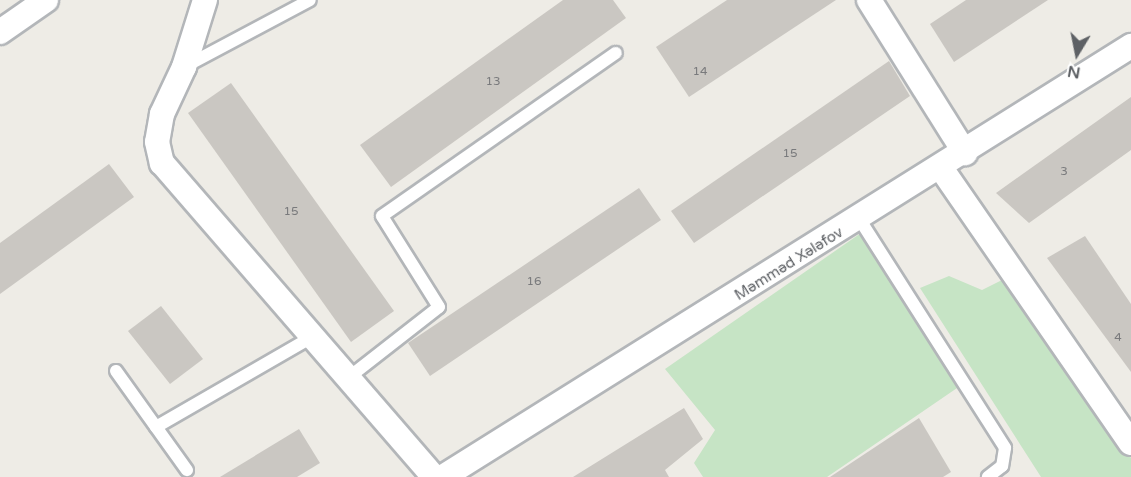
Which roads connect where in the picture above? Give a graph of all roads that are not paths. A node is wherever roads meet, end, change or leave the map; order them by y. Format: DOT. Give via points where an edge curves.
graph roads {
  1 [pos="46,0"];
  2 [pos="204,0"];
  3 [pos="310,0"];
  4 [pos="869,0"];
  5 [pos="0,32"];
  6 [pos="1131,46"];
  7 [pos="616,53"];
  8 [pos="184,67"];
  9 [pos="965,153"];
  10 [pos="941,168"];
  11 [pos="860,220"];
  12 [pos="312,337"];
  13 [pos="116,371"];
  14 [pos="348,378"];
  15 [pos="156,427"];
  16 [pos="1131,443"];
  17 [pos="187,470"];
  18 [pos="434,477"];
  19 [pos="443,477"];
  20 [pos="988,477"];
  1 -- 5 [label="street"];
  2 -- 8 [label="street"];
  3 -- 8 [label="lane"];
  4 -- 9 [label="street"];
  6 -- 9 [label="street, Məmməd Xələfov"];
  7 -- 14 [label="lane" via="382,216 439,307"];
  8 -- 12 [label="street" via="162,114 157,142 162,163"];
  9 -- 10 [label="street, Məmməd Xələfov"];
  10 -- 11 [label="street, Məmməd Xələfov"];
  10 -- 16 [label="street"];
  11 -- 19 [label="street, Məmməd Xələfov"];
  11 -- 20 [label="lane" via="1005,448 1002,466"];
  12 -- 14 [label="street"];
  12 -- 15 [label="lane"];
  13 -- 15 [label="lane"];
  14 -- 18 [label="street"];
  15 -- 17 [label="lane"];
}
